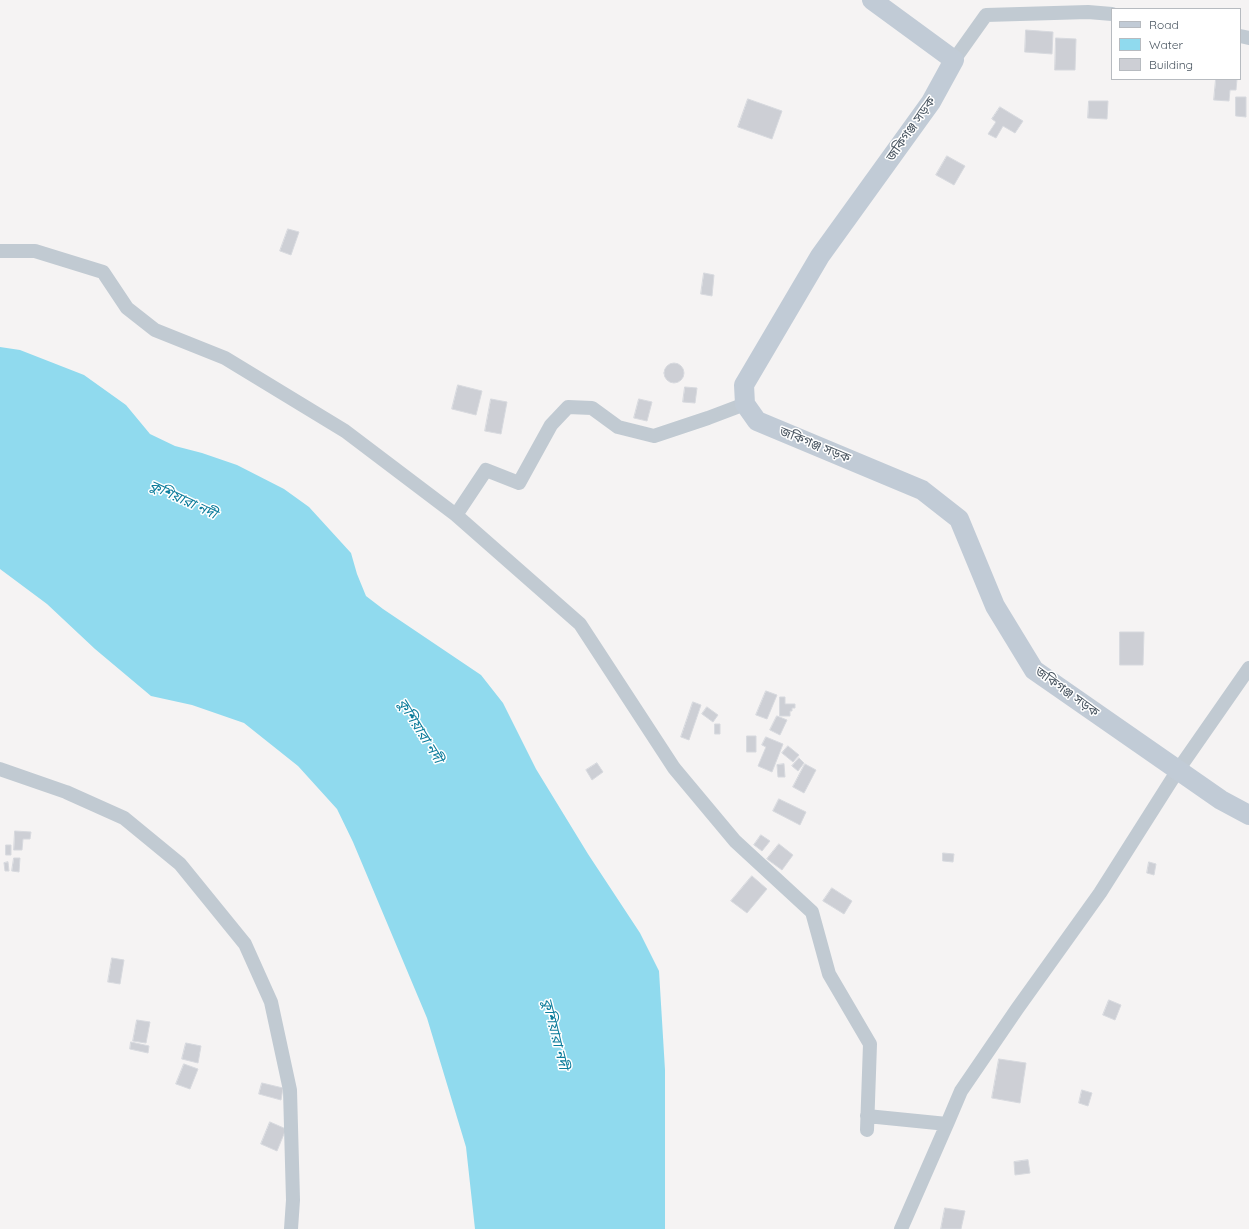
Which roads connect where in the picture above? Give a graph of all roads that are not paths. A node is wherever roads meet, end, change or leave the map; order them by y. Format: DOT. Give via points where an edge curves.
graph roads {
  1 [pos="872,0"];
  2 [pos="1111,14"];
  3 [pos="954,60"];
  4 [pos="0,251"];
  5 [pos="745,404"];
  6 [pos="456,515"];
  7 [pos="1249,668"];
  8 [pos="0,769"];
  9 [pos="1178,770"];
  10 [pos="1249,815"];
  11 [pos="867,1116"];
  12 [pos="947,1124"];
  13 [pos="867,1130"];
  14 [pos="290,1229"];
  15 [pos="901,1229"];
  1 -- 3 [label="main road"];
  2 -- 3 [label="street" via="1088,12 986,15"];
  3 -- 5 [label="main road, জকিগঞ্জ সড়ক" via="932,102 820,256 744,385"];
  4 -- 6 [label="street" via="35,251 103,272 128,308 155,330 225,358 345,430"];
  5 -- 6 [label="street" via="654,436 618,427 592,408 568,407 551,425 519,483 486,470"];
  5 -- 9 [label="main road, জকিগঞ্জ সড়ক" via="757,422 922,490 958,519 995,606 1034,670"];
  6 -- 11 [label="street" via="580,624 674,768 735,841 812,912 829,974 870,1044"];
  7 -- 9 [label="street"];
  8 -- 14 [label="street" via="66,792 124,818 180,864 246,944 271,1002 290,1090"];
  9 -- 10 [label="main road, জকিগঞ্জ সড়ক" via="1221,800"];
  9 -- 12 [label="street" via="1100,893 1017,1009 962,1092"];
  11 -- 12 [label="street"];
  11 -- 13 [label="street"];
  12 -- 15 [label="street"];
}
